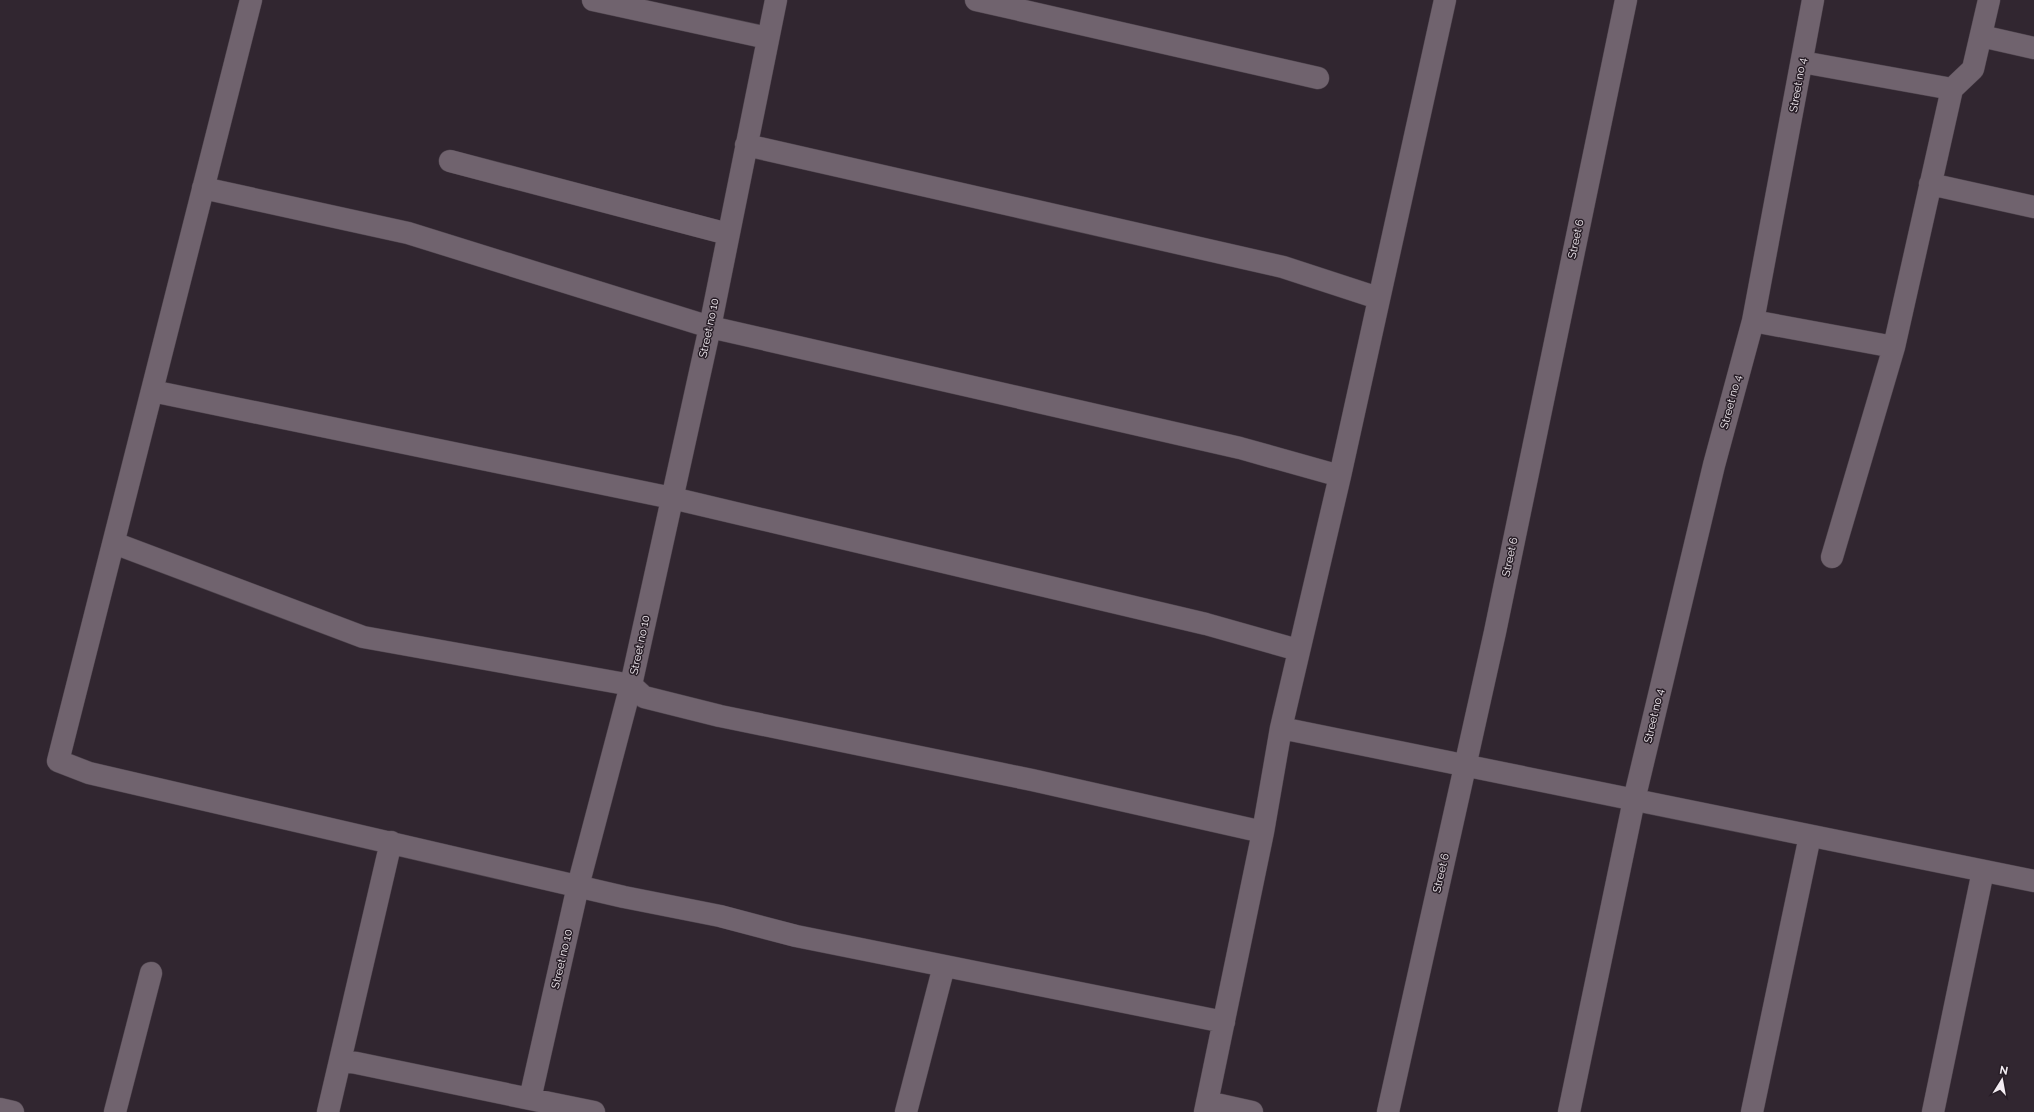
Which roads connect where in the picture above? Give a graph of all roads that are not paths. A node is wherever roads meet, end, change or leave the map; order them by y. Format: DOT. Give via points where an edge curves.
graph roads {
  1 [pos="251,0"];
  2 [pos="594,0"];
  3 [pos="776,0"];
  4 [pos="976,0"];
  5 [pos="1445,0"];
  6 [pos="1626,0"];
  7 [pos="1813,0"];
  8 [pos="1989,0"];
  9 [pos="1981,36"];
  10 [pos="768,38"];
  11 [pos="2034,48"];
  12 [pos="1802,62"];
  13 [pos="1318,78"];
  14 [pos="1952,88"];
  15 [pos="746,145"];
  16 [pos="450,161"];
  17 [pos="1930,184"];
  18 [pos="203,188"];
  19 [pos="2034,207"];
  20 [pos="728,234"];
  21 [pos="1378,298"];
  22 [pos="1753,321"];
  23 [pos="710,327"];
  24 [pos="1894,347"];
  25 [pos="152,391"];
  26 [pos="1340,476"];
  27 [pos="672,498"];
  28 [pos="114,544"];
  29 [pos="1832,557"];
  30 [pos="1298,650"];
  31 [pos="631,685"];
  32 [pos="1281,728"];
  33 [pos="1465,766"];
  34 [pos="1634,800"];
  35 [pos="1263,832"];
  36 [pos="1810,836"];
  37 [pos="391,842"];
  38 [pos="1983,871"];
  39 [pos="2034,881"];
  40 [pos="578,886"];
  41 [pos="944,966"];
  42 [pos="151,973"];
  43 [pos="1224,1022"];
  44 [pos="342,1060"];
  45 [pos="530,1099"];
  46 [pos="1206,1107"];
  47 [pos="0,1109"];
  48 [pos="13,1112"];
  49 [pos="116,1112"];
  50 [pos="328,1112"];
  51 [pos="593,1112"];
  52 [pos="906,1112"];
  53 [pos="1252,1112"];
  54 [pos="1388,1112"];
  55 [pos="1569,1112"];
  56 [pos="1752,1112"];
  57 [pos="1933,1112"];
  1 -- 18 [label="street"];
  2 -- 10 [label="street"];
  3 -- 10 [label="street, Street no 10"];
  4 -- 13 [label="street"];
  5 -- 21 [label="street"];
  6 -- 33 [label="street, Street 6"];
  7 -- 12 [label="street, Street no 4"];
  8 -- 9 [label="street"];
  9 -- 11 [label="street"];
  9 -- 14 [label="street" via="1973,69"];
  10 -- 15 [label="street, Street no 10"];
  12 -- 14 [label="street"];
  12 -- 22 [label="street, Street no 4"];
  14 -- 17 [label="street"];
  15 -- 20 [label="street, Street no 10"];
  15 -- 21 [label="street" via="1282,267"];
  16 -- 20 [label="street"];
  17 -- 19 [label="street"];
  17 -- 24 [label="street"];
  18 -- 23 [label="street" via="408,233"];
  18 -- 25 [label="street"];
  20 -- 23 [label="street, Street no 10"];
  21 -- 26 [label="street"];
  22 -- 24 [label="street"];
  22 -- 34 [label="street, Street no 4" via="1714,465"];
  23 -- 26 [label="street" via="1240,448"];
  23 -- 27 [label="street, Street no 10"];
  24 -- 29 [label="street"];
  25 -- 27 [label="street"];
  25 -- 28 [label="street"];
  26 -- 30 [label="street"];
  27 -- 30 [label="street" via="1206,624"];
  27 -- 31 [label="street, Street no 10"];
  28 -- 31 [label="street" via="363,637"];
  28 -- 37 [label="street" via="58,761 89,773"];
  30 -- 32 [label="street"];
  31 -- 35 [label="street" via="644,697 720,716 1032,780"];
  31 -- 40 [label="street, Street no 10"];
  32 -- 33 [label="street"];
  32 -- 35 [label="street"];
  33 -- 34 [label="street"];
  33 -- 54 [label="street, Street 6"];
  34 -- 36 [label="street"];
  34 -- 55 [label="street, Street no 4"];
  35 -- 43 [label="street"];
  36 -- 38 [label="street"];
  36 -- 56 [label="street"];
  37 -- 40 [label="street"];
  37 -- 44 [label="street"];
  38 -- 39 [label="street"];
  38 -- 57 [label="street"];
  40 -- 41 [label="street" via="720,916 796,936"];
  40 -- 45 [label="street, Street no 10"];
  41 -- 43 [label="street"];
  41 -- 52 [label="street"];
  42 -- 49 [label="street"];
  43 -- 46 [label="street"];
  44 -- 45 [label="street"];
  44 -- 50 [label="street"];
  45 -- 51 [label="street"];
  46 -- 53 [label="street"];
  47 -- 48 [label="street"];
}
